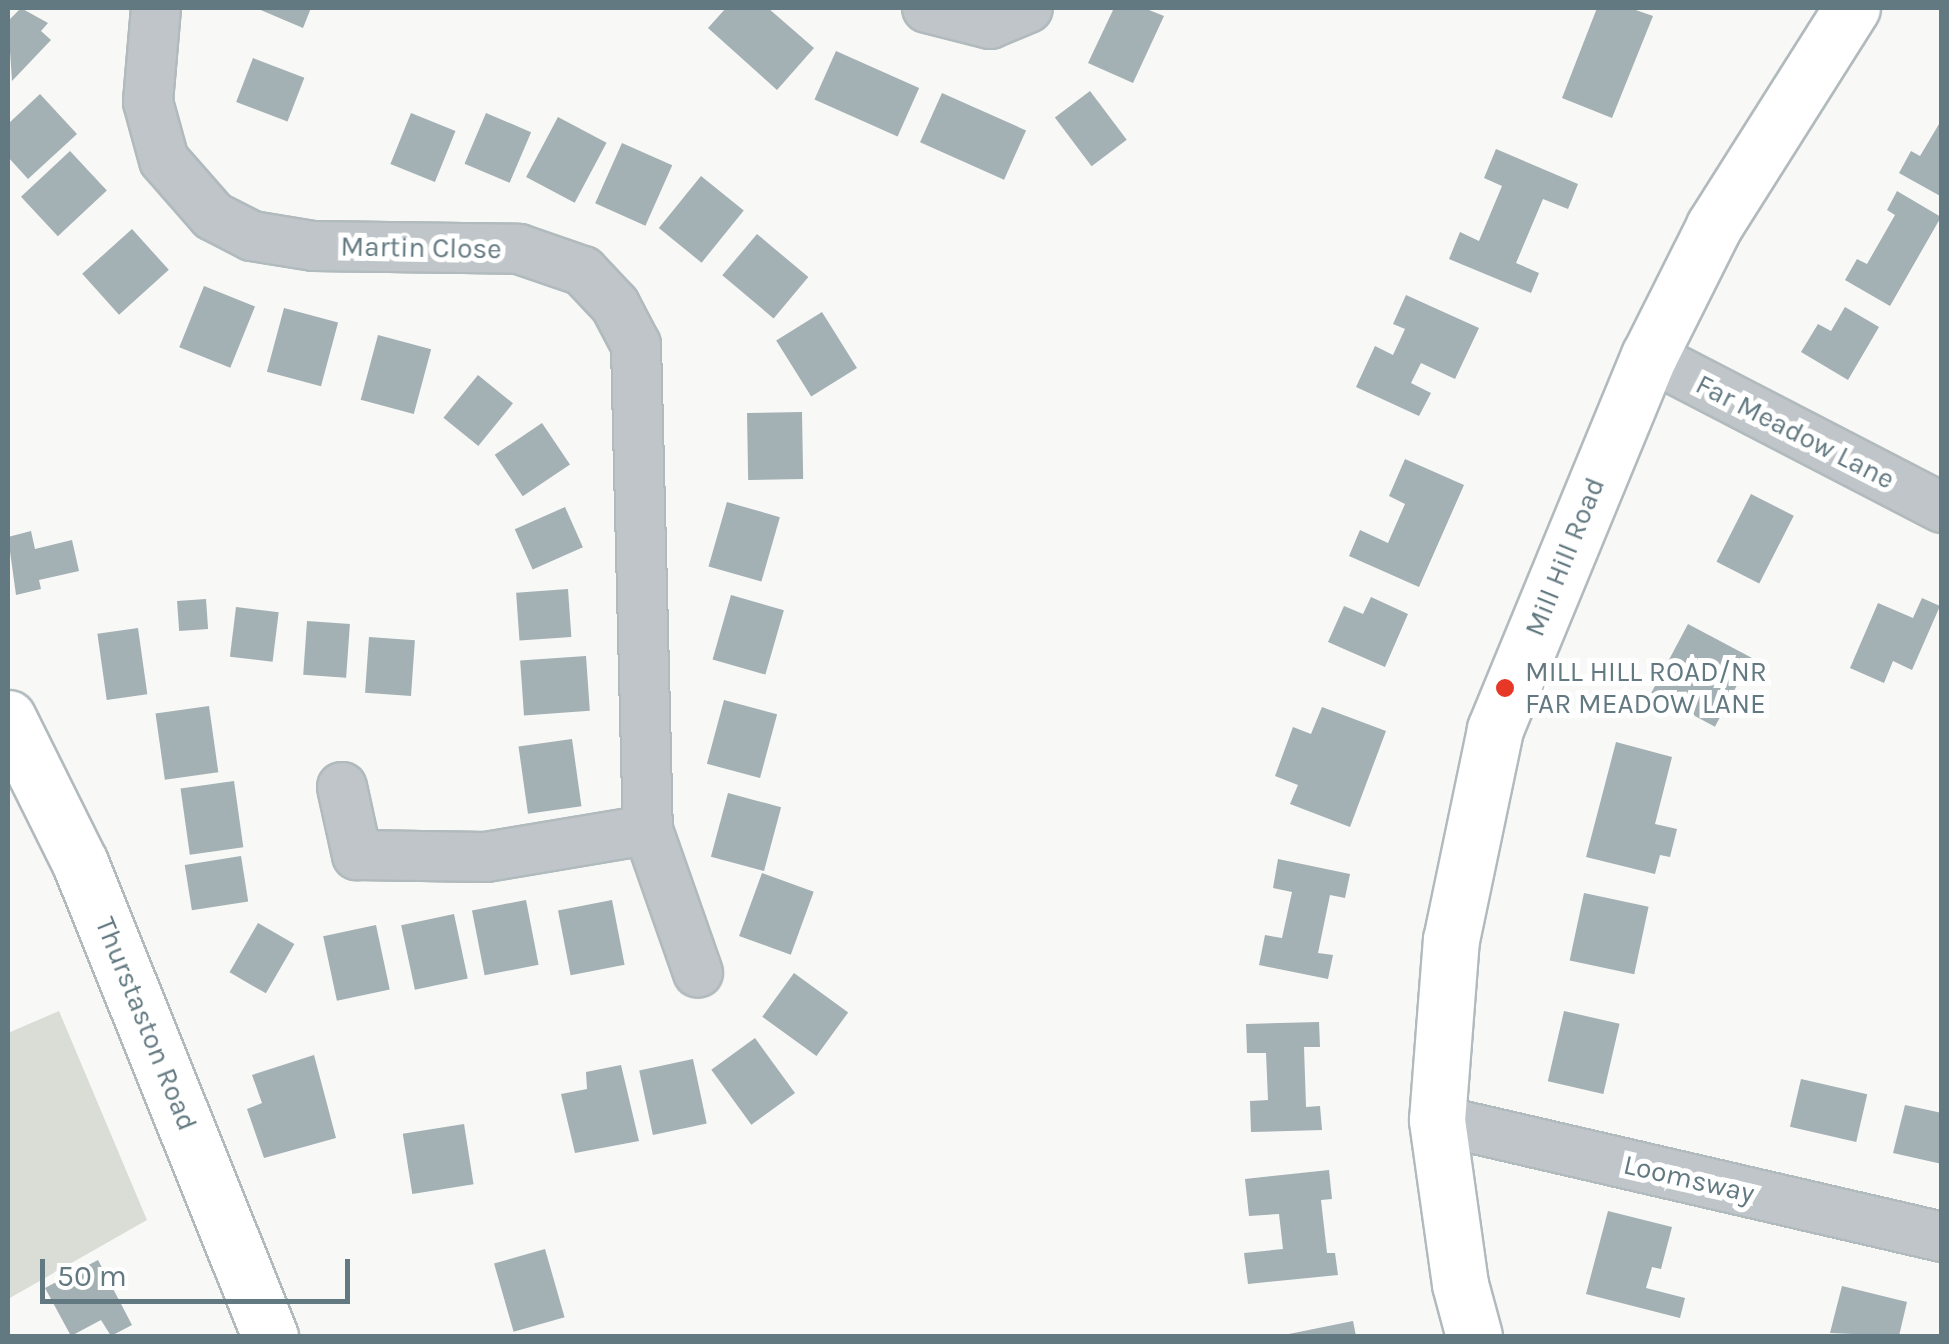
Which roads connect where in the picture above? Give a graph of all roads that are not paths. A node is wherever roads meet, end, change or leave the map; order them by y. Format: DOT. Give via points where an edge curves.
graph roads {
  1 [pos="156,8"];
  2 [pos="927,8"];
  3 [pos="1028,8"];
  4 [pos="1852,8"];
  5 [pos="1648,356"];
  6 [pos="1942,508"];
  7 [pos="8,718"];
  8 [pos="342,786"];
  9 [pos="648,830"];
  10 [pos="698,973"];
  11 [pos="1437,1120"];
  12 [pos="1942,1237"];
  13 [pos="270,1336"];
  14 [pos="1474,1336"];
  1 -- 9 [label="street, Martin Close" via="148,102 164,160 214,216 252,236 314,246 519,249 582,271 615,305 636,344"];
  2 -- 3 [label="street" via="990,24"];
  4 -- 5 [label="street, Mill Hill Road" via="1714,226"];
  5 -- 6 [label="street, Far Meadow Lane"];
  5 -- 11 [label="street, Mill Hill Road" via="1496,729 1451,940"];
  7 -- 13 [label="street, Thurstaston Road" via="80,864"];
  8 -- 9 [label="street" via="357,854 486,857"];
  9 -- 10 [label="street, Martin Close"];
  11 -- 12 [label="street, Loomsway"];
  11 -- 14 [label="street, Mill Hill Road" via="1460,1284"];
}
